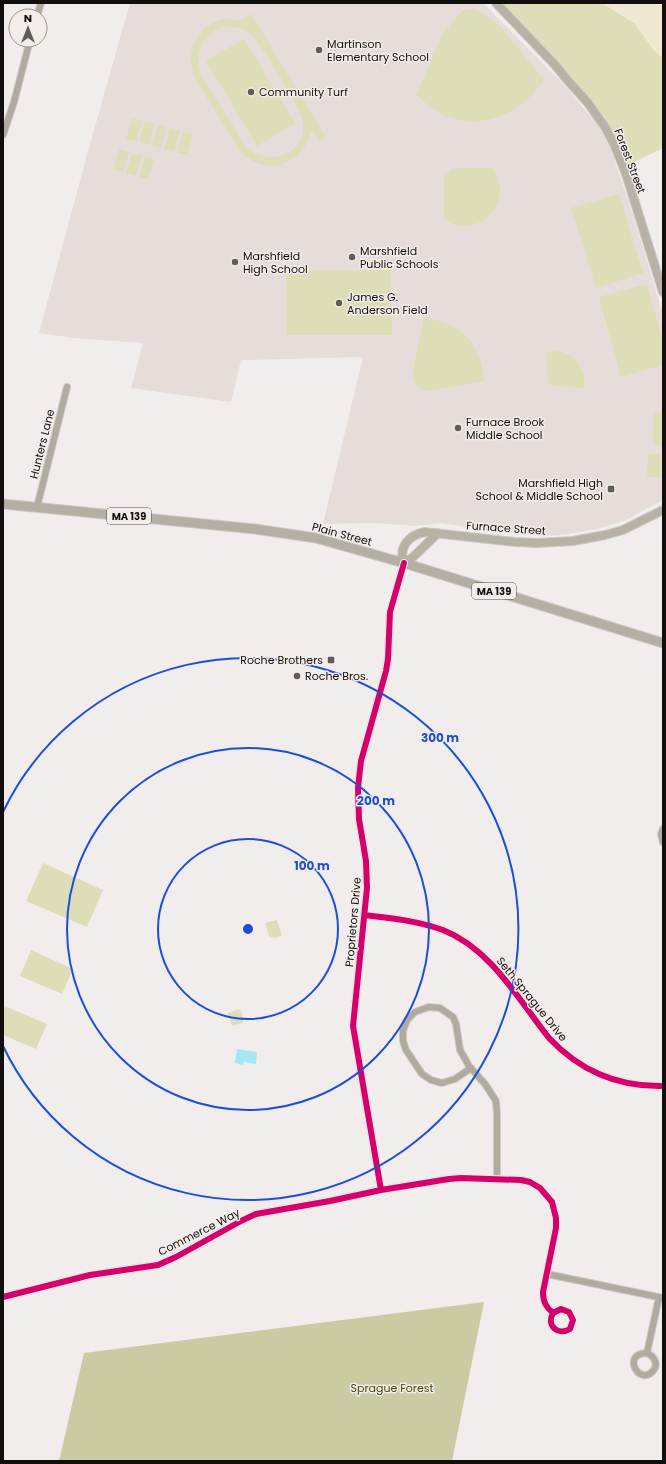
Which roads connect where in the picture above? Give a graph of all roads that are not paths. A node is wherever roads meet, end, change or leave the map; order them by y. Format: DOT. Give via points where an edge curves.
graph roads {
  1 [pos="496,3"];
  2 [pos="28,48"];
  3 [pos="3,135"];
  4 [pos="663,292"];
  5 [pos="67,387"];
  6 [pos="3,504"];
  7 [pos="37,507"];
  8 [pos="663,510"];
  9 [pos="438,533"];
  10 [pos="404,563"];
  11 [pos="663,642"];
  12 [pos="663,829"];
  13 [pos="663,842"];
  14 [pos="365,915"];
  15 [pos="471,1068"];
  16 [pos="663,1086"];
  17 [pos="497,1179"];
  18 [pos="381,1190"];
  19 [pos="547,1274"];
  20 [pos="3,1297"];
  21 [pos="661,1298"];
  22 [pos="553,1313"];
  23 [pos="647,1353"];
  1 -- 4 [label="street, Forest Street" via="555,65 605,127 626,174"];
  2 -- 3 [label="street"];
  5 -- 7 [label="street, Hunters Lane"];
  6 -- 7 [label="main road, Plain Street / MA 139"];
  7 -- 10 [label="main road, Plain Street / MA 139" via="292,534 316,538"];
  8 -- 9 [label="street, Furnace Street" via="623,530 573,541 519,542"];
  9 -- 10 [label="street"];
  9 -- 10 [label="street, Furnace Street" via="425,532 412,537 402,552"];
  10 -- 11 [label="main road, Plain Street / MA 139"];
  10 -- 14 [label="street, Proprietors Drive" via="390,612 386,671 359,776 358,807 367,875"];
  12 -- 13 [label="street"];
  14 -- 16 [label="street, Seth Sprague Drive" via="427,925 457,936 492,964 549,1038 577,1062 614,1080"];
  14 -- 18 [label="street, Proprietors Drive" via="353,1026"];
  15 -- 15 [label="street" via="455,1079 442,1083 422,1074 403,1041 407,1020 415,1012 429,1007 440,1008 452,1017 456,1024 460,1050"];
  15 -- 17 [label="street" via="496,1101"];
  17 -- 18 [label="street, Commerce Way" via="449,1179"];
  17 -- 19 [label="street, Commerce Way" via="530,1182 540,1188 552,1202 556,1228"];
  18 -- 20 [label="street, Commerce Way" via="256,1214 158,1264 90,1275"];
  19 -- 21 [label="street"];
  19 -- 22 [label="street, Commerce Way" via="543,1299"];
  21 -- 23 [label="street"];
}
